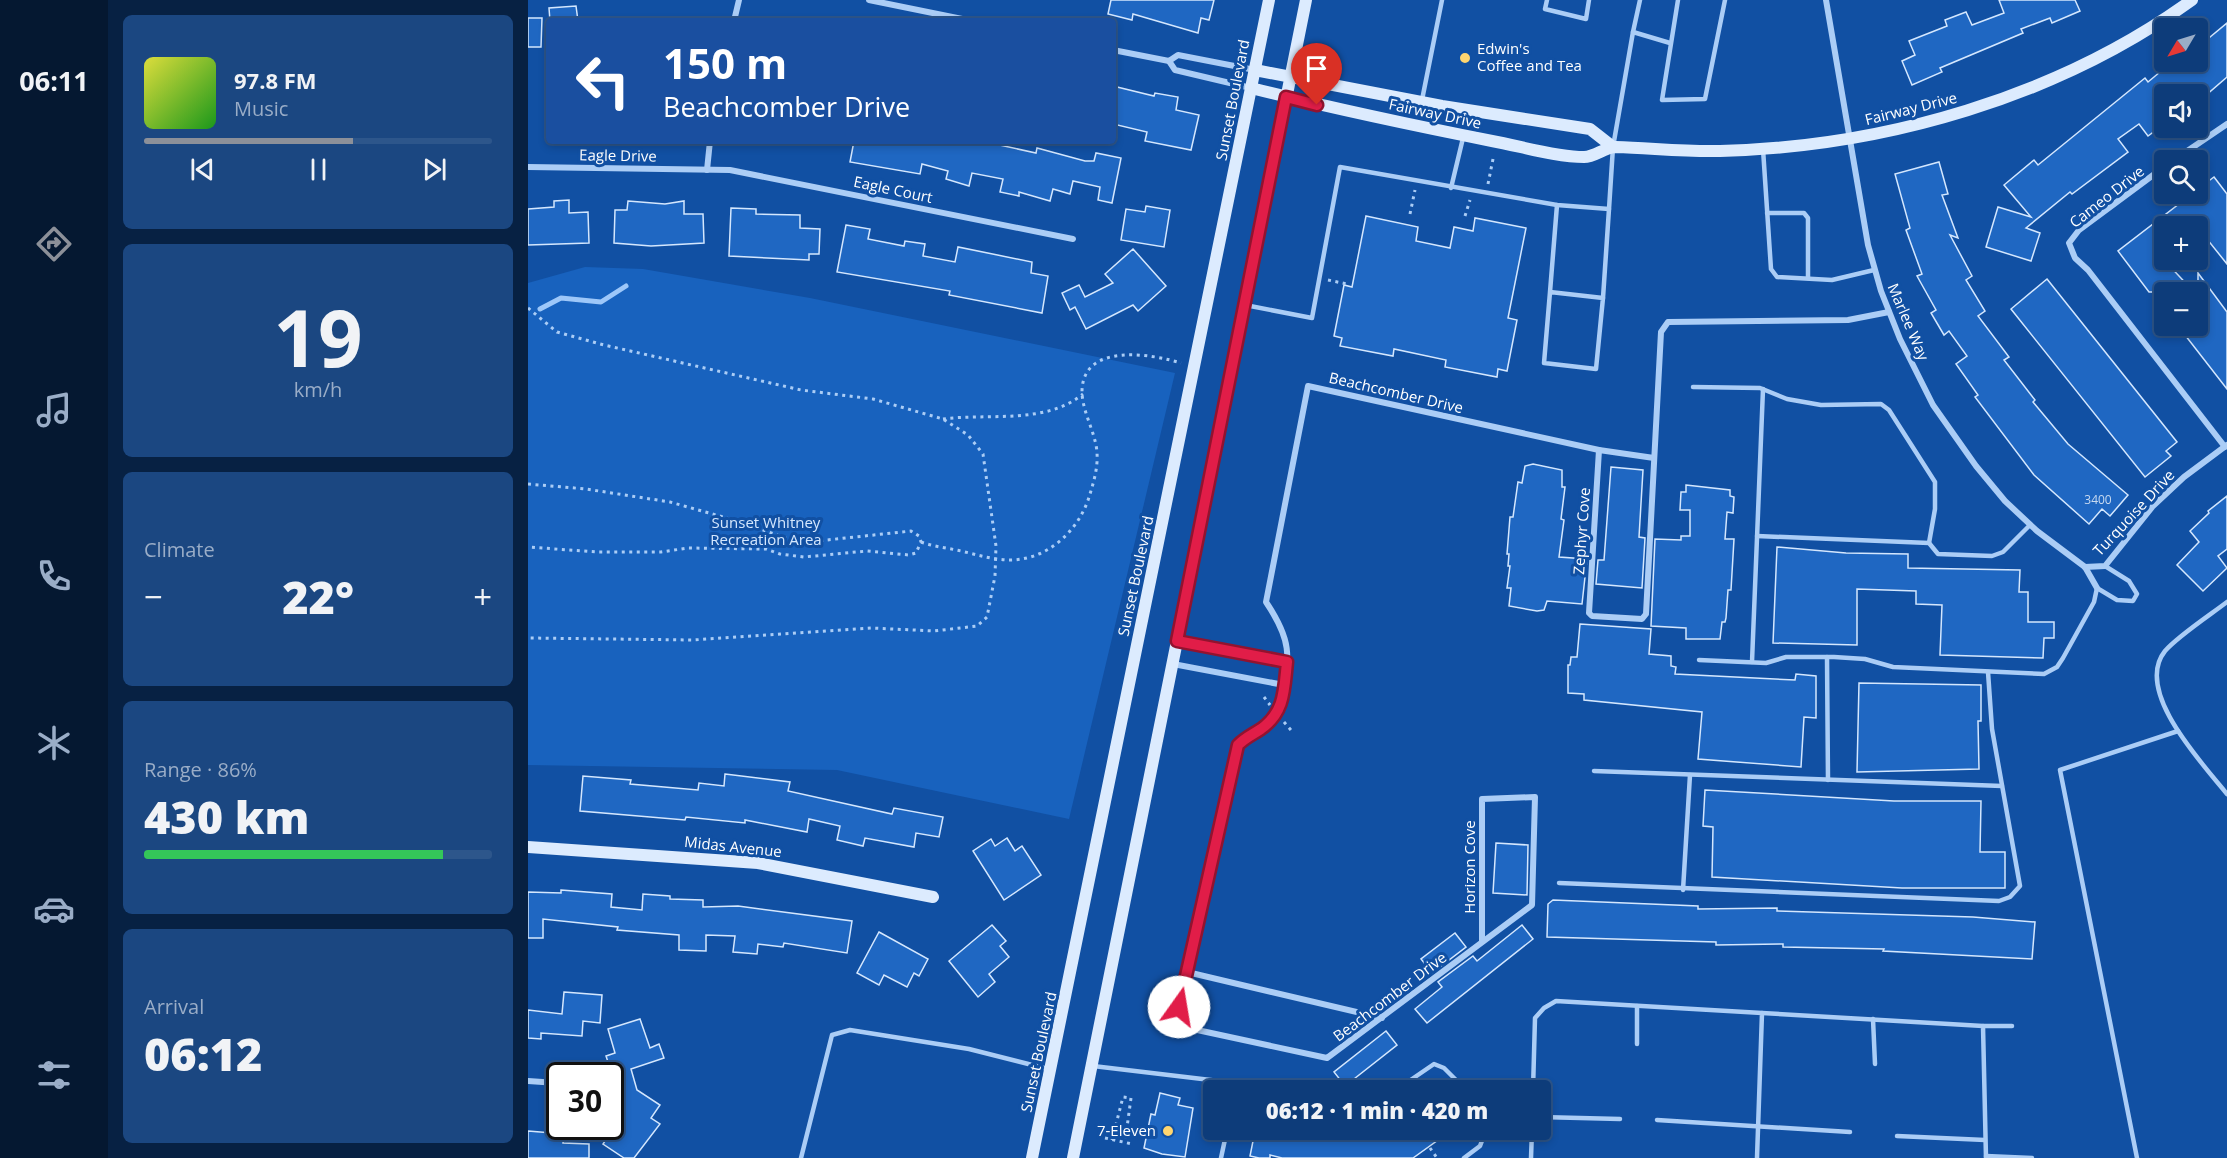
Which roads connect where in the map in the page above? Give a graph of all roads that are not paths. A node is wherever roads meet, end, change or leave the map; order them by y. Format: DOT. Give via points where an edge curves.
graph roads {
  1 [pos="738,0"];
  2 [pos="869,0"];
  3 [pos="1269,0"];
  4 [pos="1306,0"];
  5 [pos="1442,0"];
  6 [pos="1546,0"];
  7 [pos="1589,0"];
  8 [pos="1640,0"];
  9 [pos="1678,0"];
  10 [pos="1725,0"];
  11 [pos="1826,0"];
  12 [pos="2192,0"];
  13 [pos="735,18"];
  14 [pos="957,18"];
  15 [pos="1633,32"];
  16 [pos="1670,43"];
  17 [pos="1116,51"];
  18 [pos="1168,61"];
  19 [pos="1255,70"];
  20 [pos="1290,76"];
  21 [pos="1251,88"];
  22 [pos="1286,97"];
  23 [pos="1421,102"];
  24 [pos="2224,126"];
  25 [pos="2227,135"];
  26 [pos="1464,136"];
  27 [pos="1851,139"];
  28 [pos="710,144"];
  29 [pos="1613,147"];
  30 [pos="1763,149"];
  31 [pos="2189,150"];
  32 [pos="528,167"];
  33 [pos="707,170"];
  34 [pos="2154,174"];
  35 [pos="1451,188"];
  36 [pos="1557,206"];
  37 [pos="1609,209"];
  38 [pos="1767,213"];
  39 [pos="1073,239"];
  40 [pos="1874,270"];
  41 [pos="1808,278"];
  42 [pos="1551,292"];
  43 [pos="1603,298"];
  44 [pos="1243,305"];
  45 [pos="1889,312"];
  46 [pos="1693,387"];
  47 [pos="1763,388"];
  48 [pos="2226,446"];
  49 [pos="1599,450"];
  50 [pos="1654,458"];
  51 [pos="2030,525"];
  52 [pos="1757,536"];
  53 [pos="1929,543"];
  54 [pos="2105,566"];
  55 [pos="2085,567"];
  56 [pos="2097,588"];
  57 [pos="2227,602"];
  58 [pos="1177,641"];
  59 [pos="1827,657"];
  60 [pos="1699,660"];
  61 [pos="1287,662"];
  62 [pos="1752,662"];
  63 [pos="1173,664"];
  64 [pos="1989,672"];
  65 [pos="1284,685"];
  66 [pos="2178,731"];
  67 [pos="1594,771"];
  68 [pos="1690,775"];
  69 [pos="1828,780"];
  70 [pos="2002,786"];
  71 [pos="2227,794"];
  72 [pos="528,847"];
  73 [pos="1559,884"];
  74 [pos="1683,890"];
  75 [pos="933,897"];
  76 [pos="1482,941"];
  77 [pos="1187,972"];
  78 [pos="1636,1006"];
  79 [pos="1762,1012"];
  80 [pos="1382,1018"];
  81 [pos="1873,1019"];
  82 [pos="1983,1026"];
  83 [pos="2013,1026"];
  84 [pos="1637,1044"];
  85 [pos="1875,1064"];
  86 [pos="1090,1066"];
  87 [pos="1051,1069"];
  88 [pos="1411,1080"];
  89 [pos="1456,1080"];
  90 [pos="1533,1080"];
  91 [pos="528,1081"];
  92 [pos="546,1082"];
  93 [pos="1203,1083"];
  94 [pos="1551,1117"];
  95 [pos="1620,1119"];
  96 [pos="1657,1120"];
  97 [pos="1758,1126"];
  98 [pos="1850,1132"];
  99 [pos="1897,1136"];
  100 [pos="1225,1140"];
  101 [pos="1482,1140"];
  102 [pos="1532,1140"];
  103 [pos="1985,1140"];
  104 [pos="1986,1157"];
  105 [pos="801,1158"];
  106 [pos="1032,1158"];
  107 [pos="1072,1158"];
  108 [pos="1221,1158"];
  109 [pos="1464,1158"];
  110 [pos="1531,1158"];
  111 [pos="1757,1158"];
  112 [pos="2032,1158"];
  113 [pos="2137,1158"];
  1 -- 13 [label="street"];
  2 -- 14 [label="street"];
  3 -- 19 [label="main road, Sunset Boulevard"];
  4 -- 20 [label="main road"];
  5 -- 23 [label="lane"];
  6 -- 7 [label="lane" via="1545,9 1586,19"];
  8 -- 15 [label="lane"];
  9 -- 16 [label="lane"];
  10 -- 16 [label="lane" via="1704,99 1662,100"];
  11 -- 27 [label="street, Marlee Way"];
  12 -- 27 [label="main road, Fairway Drive" via="2133,37 2053,78 1919,125"];
  15 -- 16 [label="lane"];
  15 -- 29 [label="lane"];
  17 -- 18 [label="street"];
  18 -- 19 [label="street" via="1178,55"];
  18 -- 21 [label="street" via="1175,70"];
  19 -- 20 [label="main road, Fairway Drive"];
  19 -- 21 [label="main road, Sunset Boulevard"];
  20 -- 22 [label="main road"];
  20 -- 23 [label="main road, Fairway Drive"];
  21 -- 22 [label="main road, Fairway Drive"];
  21 -- 87 [label="main road, Sunset Boulevard"];
  22 -- 26 [label="main road, Fairway Drive"];
  22 -- 44 [label="main road"];
  23 -- 29 [label="main road, Fairway Drive" via="1590,129"];
  24 -- 25 [label="street"];
  24 -- 31 [label="street"];
  26 -- 29 [label="main road, Fairway Drive" via="1586,158"];
  26 -- 35 [label="lane"];
  27 -- 30 [label="main road, Fairway Drive"];
  27 -- 40 [label="street, Marlee Way"];
  28 -- 33 [label="street"];
  29 -- 30 [label="main road, Fairway Drive" via="1675,151"];
  29 -- 37 [label="lane"];
  30 -- 38 [label="lane"];
  32 -- 33 [label="street, Eagle Drive"];
  33 -- 39 [label="street, Eagle Court" via="749,173"];
  34 -- 48 [label="street, Cameo Drive" via="2079,230 2069,243 2075,258"];
  35 -- 36 [label="lane"];
  35 -- 44 [label="lane" via="1340,167 1312,318"];
  36 -- 37 [label="lane"];
  36 -- 42 [label="lane"];
  37 -- 43 [label="lane"];
  38 -- 41 [label="lane" via="1771,269 1777,276"];
  38 -- 41 [label="lane" via="1804,213 1808,218"];
  40 -- 41 [label="lane" via="1832,280"];
  40 -- 45 [label="street, Marlee Way"];
  42 -- 43 [label="lane"];
  42 -- 43 [label="lane" via="1544,363 1596,369"];
  44 -- 58 [label="main road"];
  45 -- 50 [label="street" via="1848,320 1668,322 1660,332"];
  45 -- 51 [label="street, Marlee Way" via="1947,428 1990,485"];
  46 -- 47 [label="lane"];
  47 -- 52 [label="lane"];
  47 -- 53 [label="lane" via="1787,399 1821,405 1881,404 1889,410 1935,482"];
  48 -- 54 [label="street, Turquoise Drive" via="2153,506"];
  49 -- 50 [label="street, Beachcomber Drive"];
  49 -- 50 [label="street, Zephyr Cove" via="1589,613 1592,616 1642,619 1646,614"];
  49 -- 61 [label="street, Beachcomber Drive" via="1308,386 1266,602 1285,632"];
  51 -- 53 [label="lane" via="2003,552 1992,556 1938,554"];
  51 -- 55 [label="street, Marlee Way"];
  52 -- 53 [label="lane"];
  52 -- 62 [label="lane"];
  54 -- 55 [label="street, Turquoise Drive"];
  54 -- 56 [label="lane" via="2129,581 2137,594 2133,601 2117,600"];
  55 -- 56 [label="street, Marlee Way"];
  56 -- 64 [label="lane" via="2094,602 2051,672"];
  57 -- 66 [label="lane" via="2165,651 2157,669 2164,706"];
  58 -- 61 [label="street"];
  58 -- 63 [label="main road"];
  59 -- 62 [label="lane"];
  59 -- 64 [label="lane" via="1865,659 1893,667"];
  59 -- 69 [label="lane"];
  60 -- 62 [label="lane"];
  61 -- 65 [label="street, Beachcomber Drive"];
  63 -- 65 [label="street"];
  63 -- 86 [label="main road"];
  64 -- 70 [label="lane" via="1992,729"];
  65 -- 77 [label="street, Beachcomber Drive" via="1278,714 1238,745"];
  66 -- 71 [label="lane"];
  66 -- 113 [label="lane" via="2060,770"];
  67 -- 68 [label="lane"];
  68 -- 69 [label="lane"];
  68 -- 74 [label="lane"];
  69 -- 70 [label="lane"];
  70 -- 74 [label="lane" via="2020,886 2010,897 1998,901"];
  72 -- 75 [label="main road, Midas Avenue" via="758,863"];
  73 -- 74 [label="lane"];
  76 -- 76 [label="street, Horizon Cove" via="1532,905 1535,797 1482,799"];
  76 -- 80 [label="street, Beachcomber Drive"];
  77 -- 80 [label="street"];
  77 -- 80 [label="street, Beachcomber Drive" via="1174,1025 1327,1058"];
  78 -- 79 [label="lane"];
  78 -- 84 [label="lane"];
  78 -- 90 [label="lane" via="1556,1001 1544,1008 1535,1018"];
  79 -- 81 [label="lane"];
  79 -- 97 [label="lane"];
  81 -- 82 [label="lane"];
  81 -- 85 [label="lane"];
  82 -- 83 [label="lane"];
  82 -- 103 [label="lane"];
  86 -- 93 [label="lane"];
  86 -- 107 [label="main road"];
  87 -- 105 [label="lane" via="969,1048 893,1036 850,1030 832,1035"];
  87 -- 106 [label="main road, Sunset Boulevard"];
  88 -- 89 [label="lane" via="1434,1064"];
  91 -- 92 [label="street"];
  94 -- 95 [label="lane"];
  96 -- 97 [label="lane"];
  97 -- 98 [label="lane"];
  97 -- 111 [label="lane"];
  99 -- 103 [label="lane"];
  100 -- 108 [label="lane"];
  101 -- 109 [label="lane"];
  102 -- 110 [label="lane"];
  103 -- 104 [label="lane"];
  104 -- 112 [label="lane"];
}
